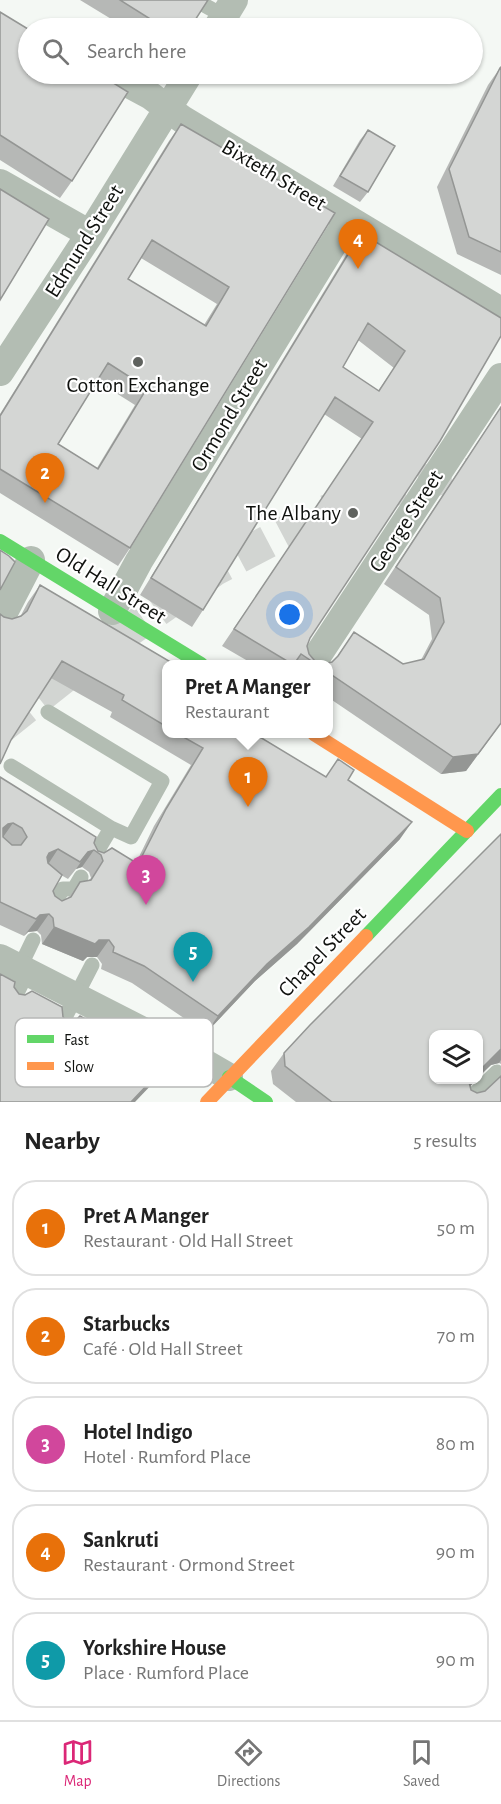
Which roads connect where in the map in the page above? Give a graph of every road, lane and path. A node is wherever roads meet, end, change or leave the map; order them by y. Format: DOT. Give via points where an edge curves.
graph roads {
  1 [pos="129,84"];
  2 [pos="183,84"];
  3 [pos="168,108"];
  4 [pos="0,183"];
  5 [pos="348,220"];
  6 [pos="90,234"];
  7 [pos="501,311"];
  8 [pos="0,372"];
  9 [pos="501,377"];
  10 [pos="0,541"];
  11 [pos="31,560"];
  12 [pos="112,610"];
  13 [pos="0,620"];
  14 [pos="194,660"];
  15 [pos="315,660"];
  16 [pos="48,712"];
  17 [pos="320,738"];
  18 [pos="11,766"];
  19 [pos="501,795"];
  20 [pos="111,828"];
  21 [pos="467,831"];
  22 [pos="94,857"];
  23 [pos="81,877"];
  24 [pos="51,908"];
  25 [pos="33,940"];
  26 [pos="16,965"];
  27 [pos="92,965"];
  28 [pos="76,997"];
  29 [pos="12,1003"];
  30 [pos="65,1018"];
  31 [pos="117,1018"];
  32 [pos="213,1068"];
  33 [pos="497,1072"];
  34 [pos="229,1077"];
  35 [pos="207,1102"];
  36 [pos="266,1102"];
  37 [pos="466,1102"];
  1 -- 3 [label="street, Bixteth Street"];
  2 -- 3 [label="street, Edmund Street"];
  3 -- 5 [label="street, Bixteth Street"];
  3 -- 6 [label="street, Edmund Street"];
  4 -- 6 [label="street"];
  5 -- 7 [label="street, Bixteth Street"];
  5 -- 12 [label="street, Ormond Street"];
  6 -- 8 [label="street, Edmund Street"];
  9 -- 15 [label="street, George Street"];
  10 -- 11 [label="main road, Old Hall Street"];
  11 -- 12 [label="main road, Old Hall Street"];
  11 -- 13 [label="street"];
  12 -- 14 [label="main road, Old Hall Street"];
  16 -- 20 [label="lane" via="162,781 131,837"];
  17 -- 21 [label="main road"];
  18 -- 20 [label="lane"];
  19 -- 21 [label="main road, Chapel Street"];
  20 -- 22 [label="lane"];
  21 -- 34 [label="main road, Chapel Street"];
  23 -- 24 [label="lane" via="74,889 59,886"];
  25 -- 26 [label="lane"];
  26 -- 28 [label="street"];
  26 -- 29 [label="lane"];
  27 -- 28 [label="lane"];
  28 -- 30 [label="lane"];
  28 -- 31 [label="street"];
  32 -- 34 [label="street"];
  33 -- 37 [label="lane"];
  34 -- 35 [label="main road, Chapel Street"];
  34 -- 36 [label="main road"];
}
